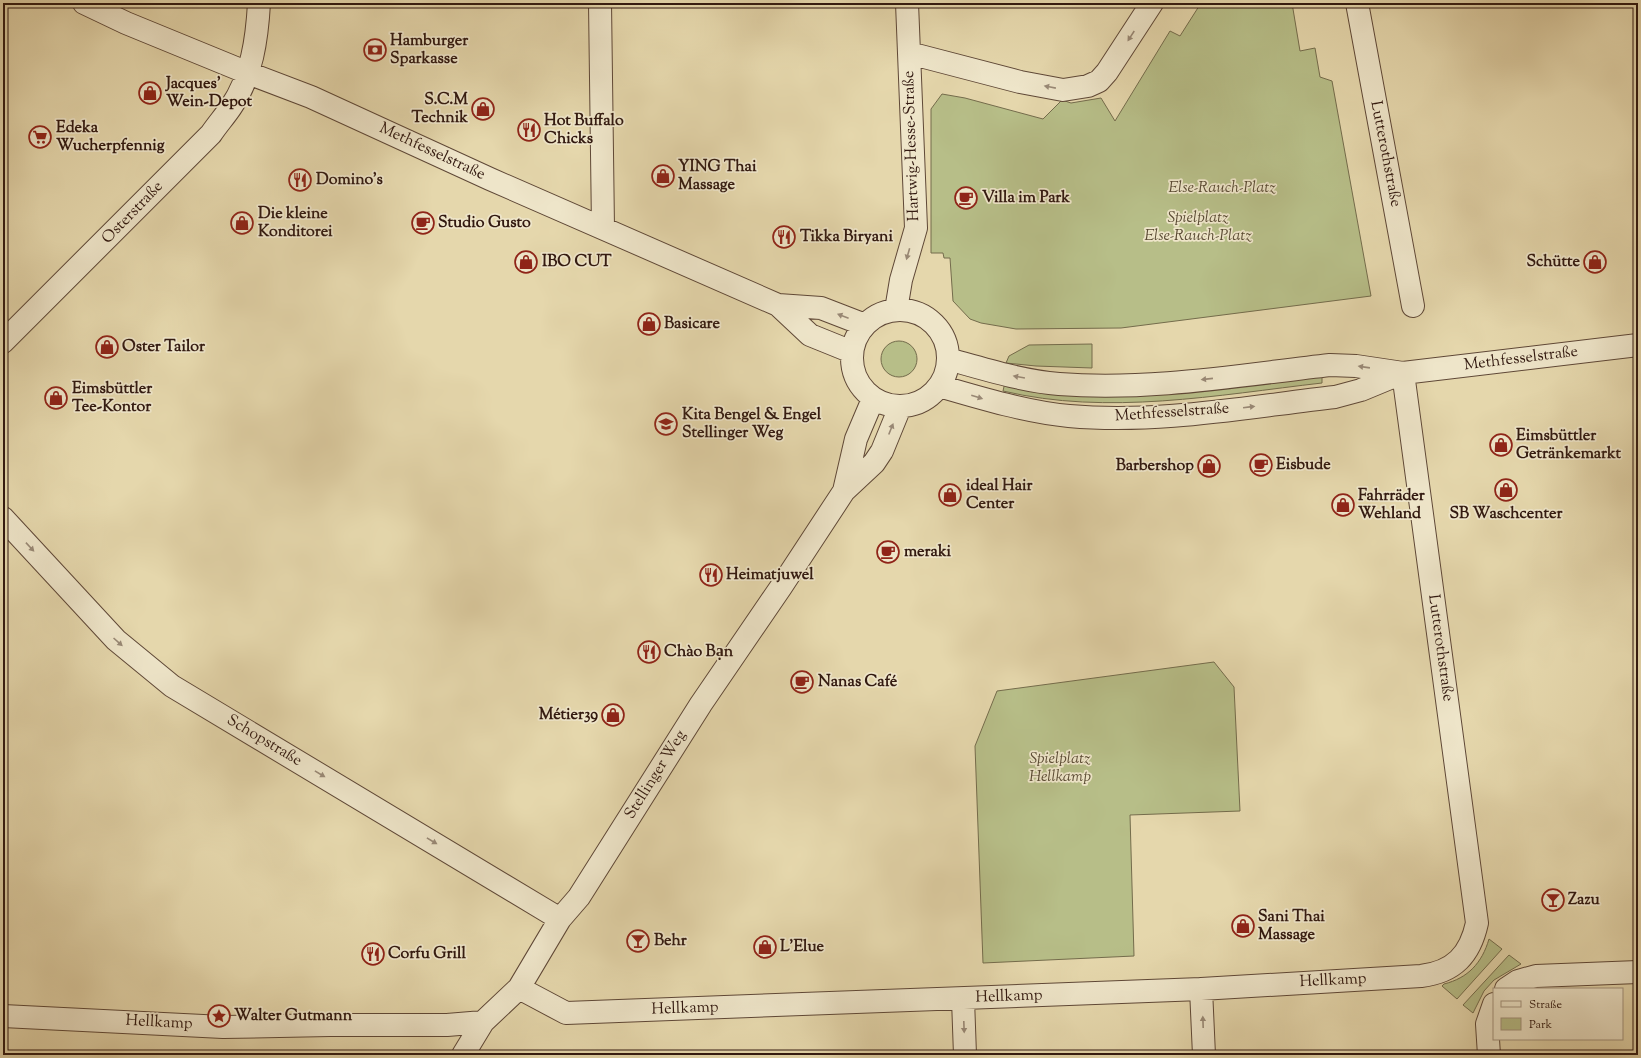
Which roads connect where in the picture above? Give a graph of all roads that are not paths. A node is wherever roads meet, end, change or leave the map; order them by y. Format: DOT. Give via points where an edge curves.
graph roads {
  1 [pos="84,3"];
  2 [pos="259,3"];
  3 [pos="600,3"];
  4 [pos="908,3"];
  5 [pos="1152,3"];
  6 [pos="1357,3"];
  7 [pos="909,53"];
  8 [pos="248,73"];
  9 [pos="604,228"];
  10 [pos="778,305"];
  11 [pos="1413,306"];
  12 [pos="896,310"];
  13 [pos="865,325"];
  14 [pos="3,342"];
  15 [pos="1638,345"];
  16 [pos="852,352"];
  17 [pos="948,359"];
  18 [pos="1403,372"];
  19 [pos="939,386"];
  20 [pos="873,399"];
  21 [pos="900,406"];
  22 [pos="844,491"];
  23 [pos="3,518"];
  24 [pos="560,919"];
  25 [pos="1476,923"];
  26 [pos="1638,972"];
  27 [pos="519,988"];
  28 [pos="1508,988"];
  29 [pos="1201,989"];
  30 [pos="963,998"];
  31 [pos="1493,1007"];
  32 [pos="3,1016"];
  33 [pos="483,1022"];
  34 [pos="463,1055"];
  35 [pos="965,1055"];
  36 [pos="1204,1055"];
  37 [pos="1489,1055"];
  1 -- 8 [label="street, Methfesselstraße"];
  2 -- 8 [label="street, Osterstraße" via="257,39"];
  3 -- 9 [label="street"];
  4 -- 7 [label="street, Hartwig-Hesse-Straße"];
  5 -- 7 [label="street, one-way" via="1099,81 1074,89 1063,90 1020,82"];
  6 -- 11 [label="street, Lutterothstraße"];
  7 -- 12 [label="street, Hartwig-Hesse-Straße, one-way" via="916,228 901,280"];
  8 -- 9 [label="street, Methfesselstraße" via="312,97"];
  8 -- 14 [label="street, Osterstraße" via="232,106 211,134"];
  9 -- 10 [label="street, Methfesselstraße"];
  13 -- 10 [label="street, Methfesselstraße, one-way" via="822,308"];
  10 -- 16 [label="street, Methfesselstraße" via="810,334"];
  12 -- 13 [label="street" via="879,314"];
  12 -- 17 [label="street" via="917,313 935,325 945,344"];
  13 -- 16 [label="street" via="858,334"];
  15 -- 18 [label="street, Methfesselstraße"];
  16 -- 20 [label="street" via="856,378 863,390"];
  18 -- 17 [label="street, Methfesselstraße, one-way" via="1330,365 1170,383 1098,386 1058,384 995,372"];
  17 -- 19 [label="street"];
  19 -- 18 [label="street, Methfesselstraße, one-way" via="988,400 1067,416 1135,418 1335,397 1361,390"];
  18 -- 25 [label="street, Lutterothstraße"];
  19 -- 21 [label="street" via="922,401"];
  20 -- 21 [label="street" via="883,404"];
  20 -- 22 [label="street, Stellinger Weg" via="856,439"];
  22 -- 21 [label="street, Stellinger Weg, one-way" via="874,463"];
  22 -- 24 [label="street, Stellinger Weg" via="701,704 579,897"];
  23 -- 24 [label="street, Schopstraße, one-way" via="116,640 172,686"];
  24 -- 27 [label="street, Stellinger Weg"];
  25 -- 29 [label="street, Hellkamp" via="1473,938 1462,957 1438,974"];
  26 -- 28 [label="street" via="1536,976 1518,981"];
  27 -- 30 [label="street, Hellkamp" via="566,1013"];
  27 -- 33 [label="street, Stellinger Weg"];
  29 -- 30 [label="street, Hellkamp"];
  36 -- 29 [label="street, one-way"];
  30 -- 35 [label="street, one-way"];
  31 -- 37 [label="street" via="1487,1024"];
  32 -- 33 [label="street, Hellkamp" via="223,1027 447,1026"];
  33 -- 34 [label="street, Stellinger Weg"];
}
